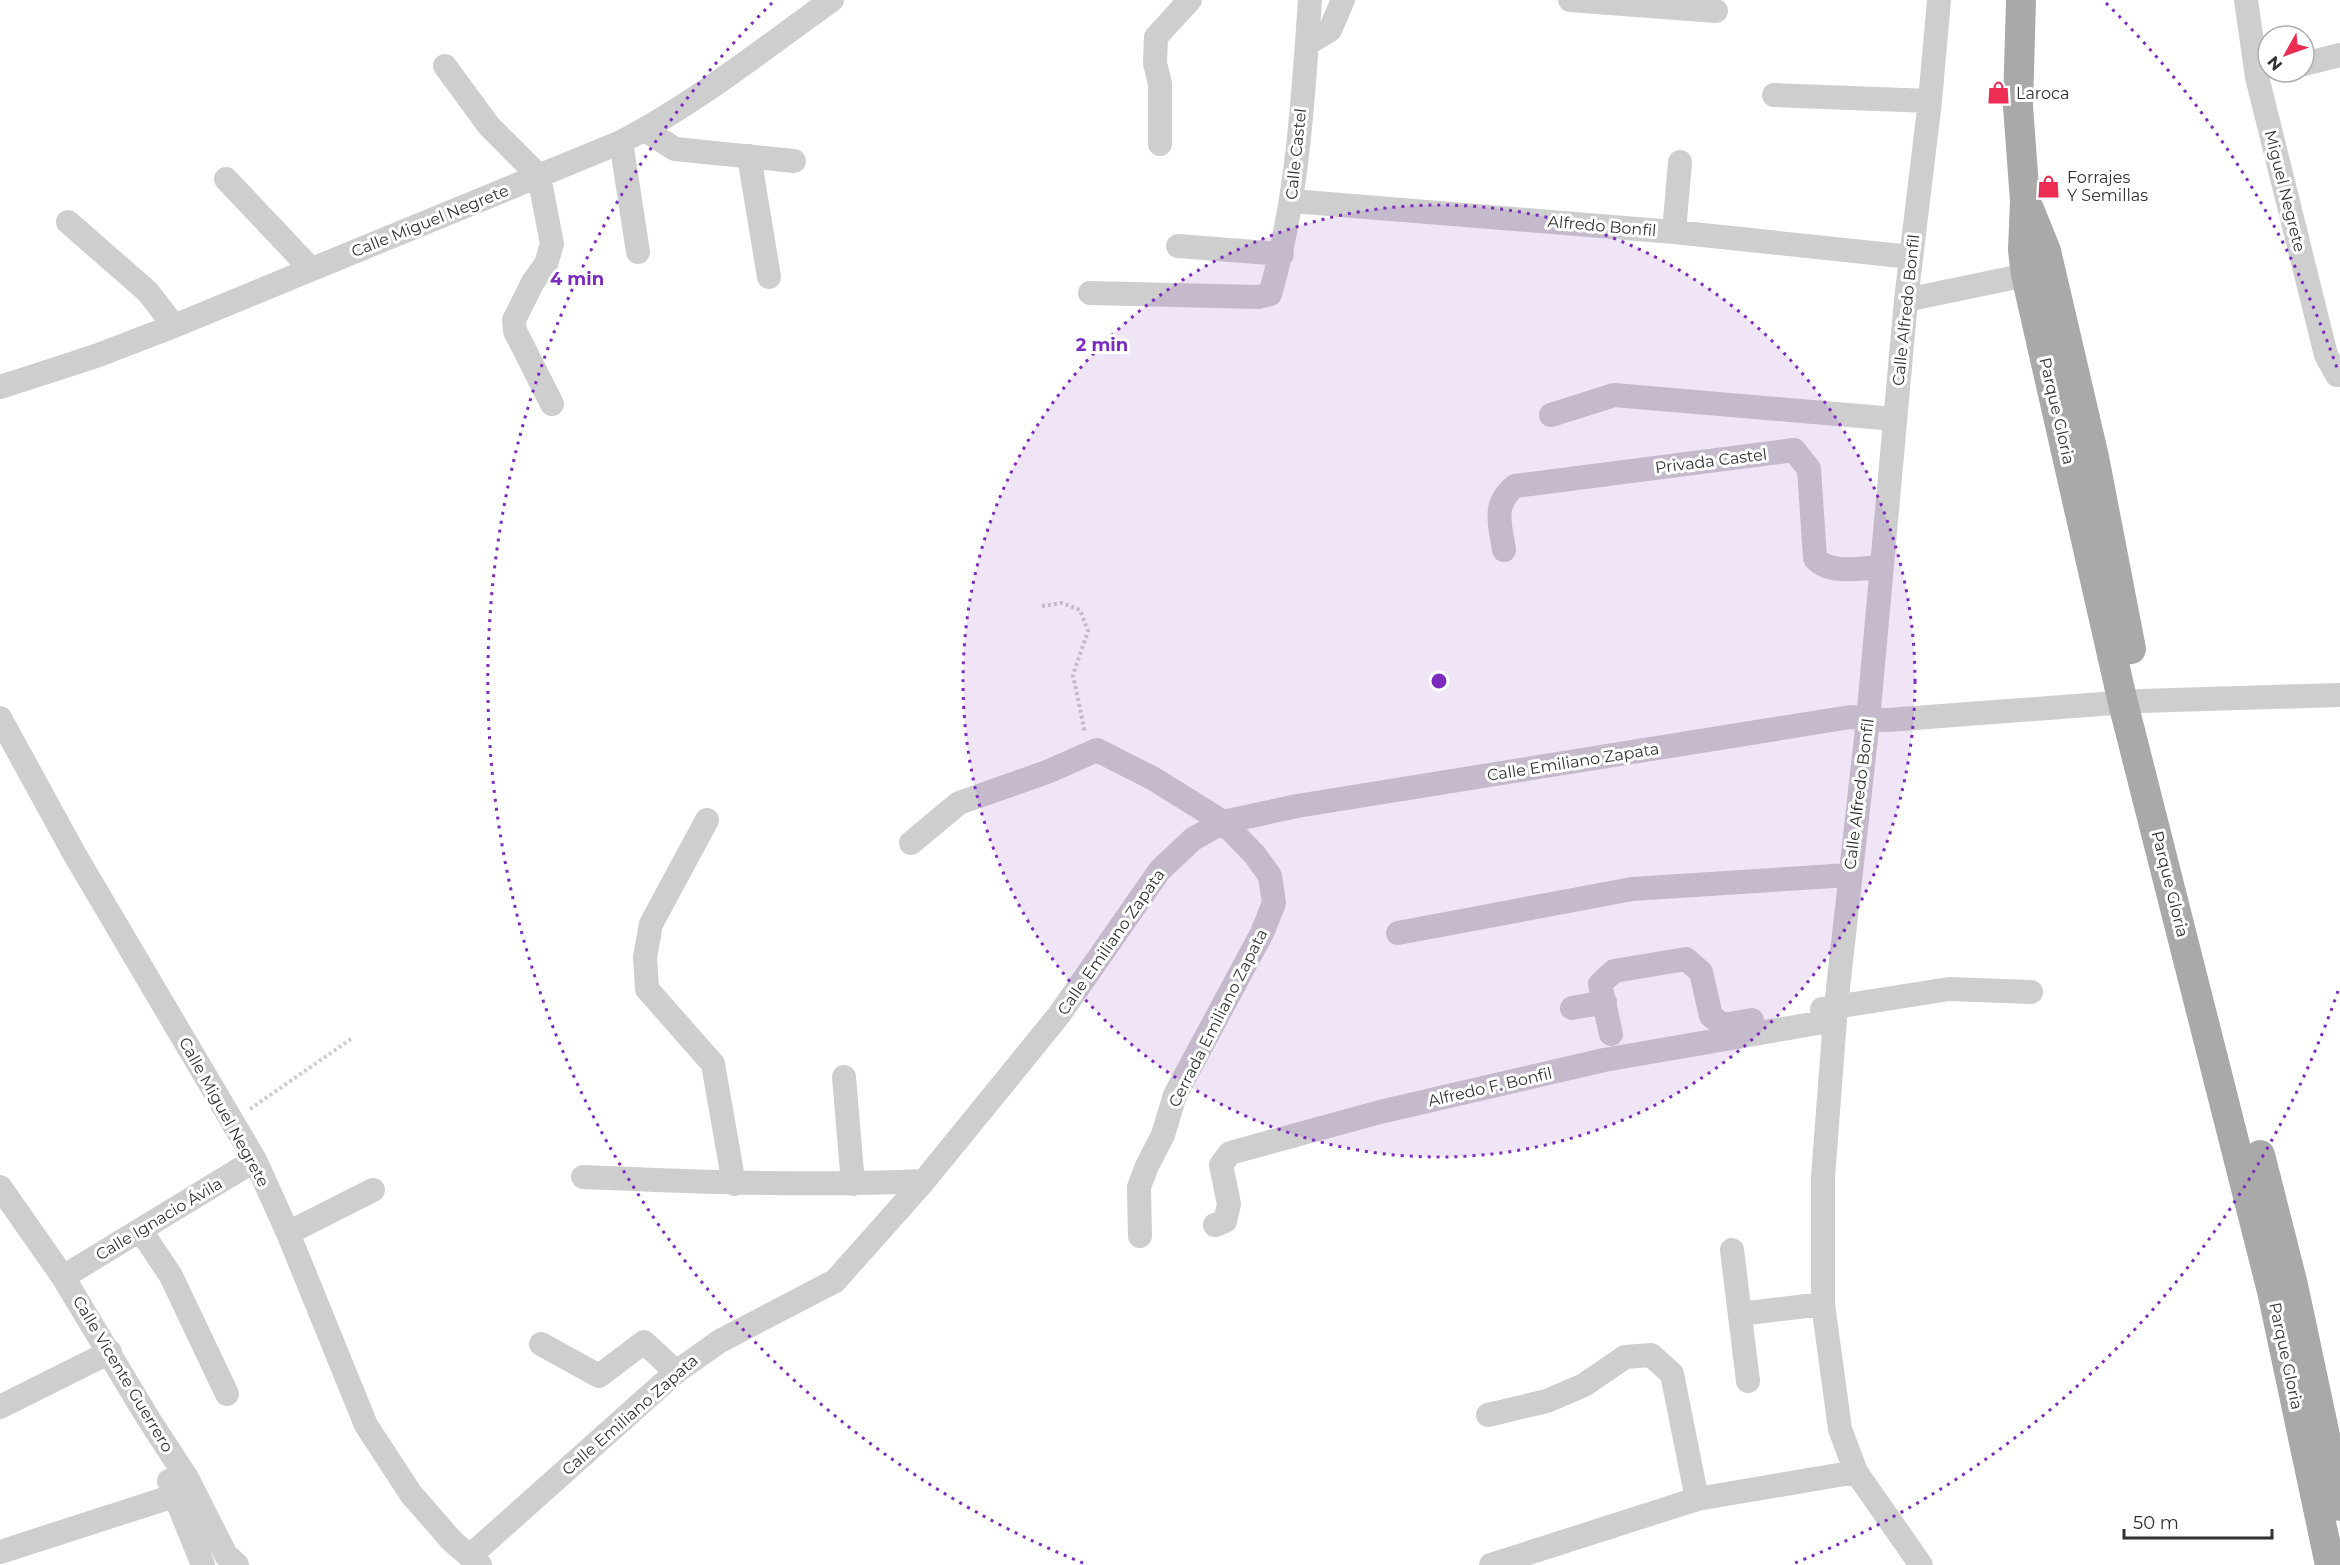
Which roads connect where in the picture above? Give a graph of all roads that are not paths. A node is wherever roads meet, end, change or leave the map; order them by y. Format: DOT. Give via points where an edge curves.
graph roads {
  1 [pos="832,0"];
  2 [pos="1190,0"];
  3 [pos="1310,0"];
  4 [pos="1343,0"];
  5 [pos="1570,0"];
  6 [pos="1939,0"];
  7 [pos="2021,0"];
  8 [pos="2246,0"];
  9 [pos="1716,11"];
  10 [pos="2256,37"];
  11 [pos="1307,44"];
  12 [pos="2340,55"];
  13 [pos="2316,61"];
  14 [pos="445,66"];
  15 [pos="2268,84"];
  16 [pos="1774,95"];
  17 [pos="1930,101"];
  18 [pos="645,130"];
  19 [pos="621,142"];
  20 [pos="1160,144"];
  21 [pos="750,156"];
  22 [pos="794,162"];
  23 [pos="1680,162"];
  24 [pos="539,176"];
  25 [pos="226,179"];
  26 [pos="1292,201"];
  27 [pos="2025,201"];
  28 [pos="68,222"];
  29 [pos="1674,232"];
  30 [pos="1178,246"];
  31 [pos="638,252"];
  32 [pos="1282,254"];
  33 [pos="1911,257"];
  34 [pos="311,269"];
  35 [pos="2026,275"];
  36 [pos="769,277"];
  37 [pos="1090,293"];
  38 [pos="1906,300"];
  39 [pos="174,326"];
  40 [pos="2340,375"];
  41 [pos="0,387"];
  42 [pos="552,404"];
  43 [pos="1551,415"];
  44 [pos="1895,419"];
  45 [pos="2081,459"];
  46 [pos="1504,550"];
  47 [pos="1881,567"];
  48 [pos="2340,695"];
  49 [pos="2132,702"];
  50 [pos="0,718"];
  51 [pos="1868,720"];
  52 [pos="707,820"];
  53 [pos="1223,822"];
  54 [pos="912,843"];
  55 [pos="1850,875"];
  56 [pos="1398,933"];
  57 [pos="2031,992"];
  58 [pos="1605,1002"];
  59 [pos="1572,1008"];
  60 [pos="1836,1013"];
  61 [pos="1611,1034"];
  62 [pos="844,1077"];
  63 [pos="255,1160"];
  64 [pos="583,1177"];
  65 [pos="924,1181"];
  66 [pos="734,1184"];
  67 [pos="853,1184"];
  68 [pos="0,1187"];
  69 [pos="373,1190"];
  70 [pos="1215,1225"];
  71 [pos="141,1230"];
  72 [pos="288,1233"];
  73 [pos="1140,1236"];
  74 [pos="1732,1250"];
  75 [pos="63,1277"];
  76 [pos="2283,1288"];
  77 [pos="1822,1304"];
  78 [pos="1740,1314"];
  79 [pos="541,1344"];
  80 [pos="110,1352"];
  81 [pos="676,1372"];
  82 [pos="1748,1381"];
  83 [pos="227,1394"];
  84 [pos="0,1407"];
  85 [pos="1488,1415"];
  86 [pos="148,1419"];
  87 [pos="1856,1472"];
  88 [pos="174,1496"];
  89 [pos="1697,1499"];
  90 [pos="2340,1506"];
  91 [pos="0,1552"];
  92 [pos="475,1561"];
  93 [pos="202,1565"];
  94 [pos="237,1565"];
  95 [pos="1491,1565"];
  96 [pos="1921,1565"];
  97 [pos="2330,1565"];
  1 -- 18 [label="street, Calle Miguel Negrete"];
  2 -- 20 [label="street" via="1156,37"];
  3 -- 11 [label="street, Calle Castel"];
  4 -- 11 [label="street" via="1330,30"];
  5 -- 9 [label="street"];
  6 -- 17 [label="street, Calle Alfredo Bonfil"];
  7 -- 27 [label="main road, Parque Gloria" via="2018,106"];
  8 -- 10 [label="street, Miguel Negrete"];
  11 -- 26 [label="street, Calle Castel"];
  12 -- 13 [label="street"];
  14 -- 24 [label="street" via="489,126"];
  15 -- 40 [label="street, Miguel Negrete" via="2326,355"];
  16 -- 17 [label="street"];
  17 -- 33 [label="street, Calle Alfredo Bonfil"];
  18 -- 19 [label="street, Calle Miguel Negrete"];
  18 -- 21 [label="street" via="675,149"];
  19 -- 24 [label="street, Calle Miguel Negrete"];
  19 -- 31 [label="street"];
  21 -- 22 [label="street"];
  21 -- 36 [label="street"];
  23 -- 29 [label="street"];
  24 -- 34 [label="street, Calle Miguel Negrete"];
  24 -- 42 [label="street" via="552,244 546,264 514,320 518,338"];
  25 -- 34 [label="street"];
  26 -- 29 [label="street, Alfredo Bonfil"];
  26 -- 32 [label="street, Calle Castel"];
  27 -- 35 [label="main road, Parque Gloria"];
  27 -- 45 [label="main road, Parque Gloria" via="2046,251"];
  28 -- 39 [label="street" via="148,292"];
  29 -- 33 [label="street, Alfredo Bonfil"];
  30 -- 32 [label="street"];
  32 -- 37 [label="street, Calle Castel" via="1270,294 1258,297"];
  33 -- 38 [label="street, Calle Alfredo Bonfil"];
  34 -- 39 [label="street, Calle Miguel Negrete"];
  35 -- 38 [label="street"];
  35 -- 45 [label="main road, Parque Gloria"];
  38 -- 44 [label="street, Calle Alfredo Bonfil"];
  39 -- 41 [label="street, Calle Miguel Negrete"];
  43 -- 44 [label="street" via="1614,395"];
  44 -- 47 [label="street, Calle Alfredo Bonfil"];
  45 -- 49 [label="main road, Parque Gloria"];
  46 -- 47 [label="street, Privada Castel" via="1498,511 1504,494 1515,486 1794,450 1809,469 1815,558 1839,569"];
  47 -- 51 [label="street, Calle Alfredo Bonfil"];
  48 -- 49 [label="street, Calle Emiliano Zapata"];
  49 -- 51 [label="street, Calle Emiliano Zapata"];
  49 -- 76 [label="main road, Parque Gloria"];
  50 -- 63 [label="street, Calle Miguel Negrete" via="75,855"];
  51 -- 53 [label="street, Calle Emiliano Zapata" via="1850,717 1297,806"];
  51 -- 55 [label="street, Calle Alfredo Bonfil"];
  52 -- 66 [label="street" via="651,924 645,957 647,989 713,1064"];
  53 -- 54 [label="street, Cerrada Emiliano Zapata" via="1154,779 1097,750 959,803"];
  53 -- 65 [label="street, Calle Emiliano Zapata" via="1193,839 1160,870 1059,1015"];
  53 -- 73 [label="street, Cerrada Emiliano Zapata" via="1270,876 1274,903 1262,933 1175,1095 1163,1135 1146,1166 1139,1187"];
  55 -- 56 [label="street" via="1632,889"];
  55 -- 60 [label="street, Calle Alfredo Bonfil"];
  57 -- 60 [label="street" via="1948,989"];
  58 -- 59 [label="street"];
  58 -- 60 [label="street" via="1600,984 1614,971 1686,959 1701,972 1711,1016 1723,1025"];
  58 -- 61 [label="street"];
  60 -- 70 [label="street, Alfredo F. Bonfil" via="1604,1060 1380,1112 1230,1153 1221,1165 1229,1204 1225,1221"];
  60 -- 77 [label="street, Calle Alfredo Bonfil" via="1823,1178"];
  62 -- 67 [label="street"];
  63 -- 71 [label="street, Calle Ignacio Ávila"];
  63 -- 72 [label="street, Calle Miguel Negrete"];
  64 -- 66 [label="street"];
  65 -- 67 [label="street"];
  65 -- 81 [label="street, Calle Emiliano Zapata" via="836,1281 720,1341"];
  66 -- 67 [label="street"];
  68 -- 75 [label="street, Calle Vicente Guerrero"];
  69 -- 72 [label="street"];
  71 -- 75 [label="street, Calle Ignacio Ávila"];
  71 -- 83 [label="street" via="171,1276"];
  72 -- 92 [label="street, Calle Miguel Negrete" via="366,1425 411,1494"];
  74 -- 78 [label="street"];
  75 -- 80 [label="street, Calle Vicente Guerrero"];
  76 -- 90 [label="main road, Parque Gloria"];
  76 -- 97 [label="main road, Parque Gloria"];
  77 -- 78 [label="street"];
  77 -- 87 [label="street, Calle Alfredo Bonfil" via="1840,1429"];
  78 -- 82 [label="street"];
  79 -- 81 [label="street" via="599,1376 644,1342"];
  80 -- 84 [label="street"];
  80 -- 86 [label="street, Calle Vicente Guerrero"];
  81 -- 92 [label="street, Calle Emiliano Zapata"];
  85 -- 89 [label="street" via="1547,1401 1584,1384 1625,1357 1651,1354 1672,1374"];
  86 -- 88 [label="street"];
  86 -- 94 [label="street, Calle Vicente Guerrero" via="187,1478 226,1555"];
  87 -- 89 [label="street"];
  87 -- 96 [label="street, Calle Alfredo Bonfil"];
  88 -- 91 [label="street"];
  88 -- 93 [label="street"];
  89 -- 95 [label="street"];
}
